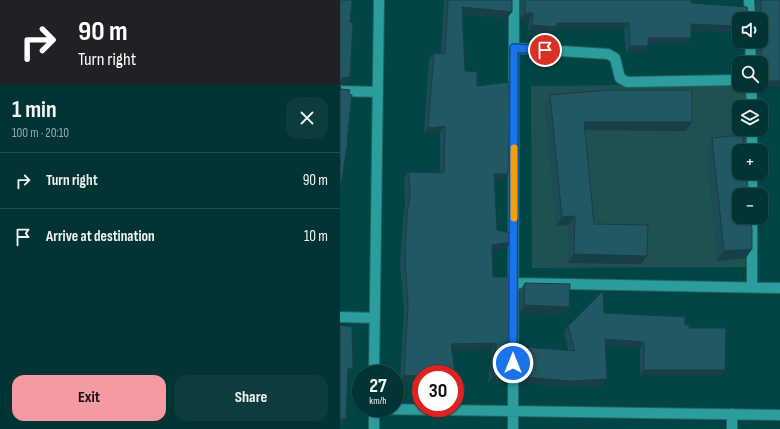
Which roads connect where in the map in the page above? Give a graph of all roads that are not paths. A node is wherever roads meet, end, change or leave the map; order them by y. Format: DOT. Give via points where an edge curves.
graph roads {
  1 [pos="379,0"];
  2 [pos="514,0"];
  3 [pos="749,0"];
  4 [pos="750,12"];
  5 [pos="514,48"];
  6 [pos="732,80"];
  7 [pos="340,91"];
  8 [pos="378,92"];
  9 [pos="752,224"];
  10 [pos="514,283"];
  11 [pos="752,287"];
  12 [pos="780,288"];
  13 [pos="340,318"];
  14 [pos="374,318"];
  15 [pos="374,365"];
  16 [pos="404,409"];
  17 [pos="513,411"];
  18 [pos="732,414"];
  19 [pos="780,415"];
  20 [pos="374,417"];
  21 [pos="374,429"];
  22 [pos="513,429"];
  23 [pos="732,429"];
  1 -- 8 [label="street"];
  2 -- 5 [label="street"];
  3 -- 4 [label="street"];
  5 -- 6 [label="street" via="608,54 615,58 620,78 627,82"];
  5 -- 10 [label="street"];
  7 -- 8 [label="street"];
  8 -- 14 [label="street"];
  9 -- 11 [label="street"];
  10 -- 11 [label="street"];
  10 -- 17 [label="street"];
  11 -- 12 [label="street"];
  13 -- 14 [label="street"];
  14 -- 15 [label="street"];
  16 -- 17 [label="street"];
  17 -- 18 [label="street"];
  17 -- 22 [label="street"];
  18 -- 19 [label="street"];
  18 -- 23 [label="street"];
  20 -- 21 [label="street"];
}
